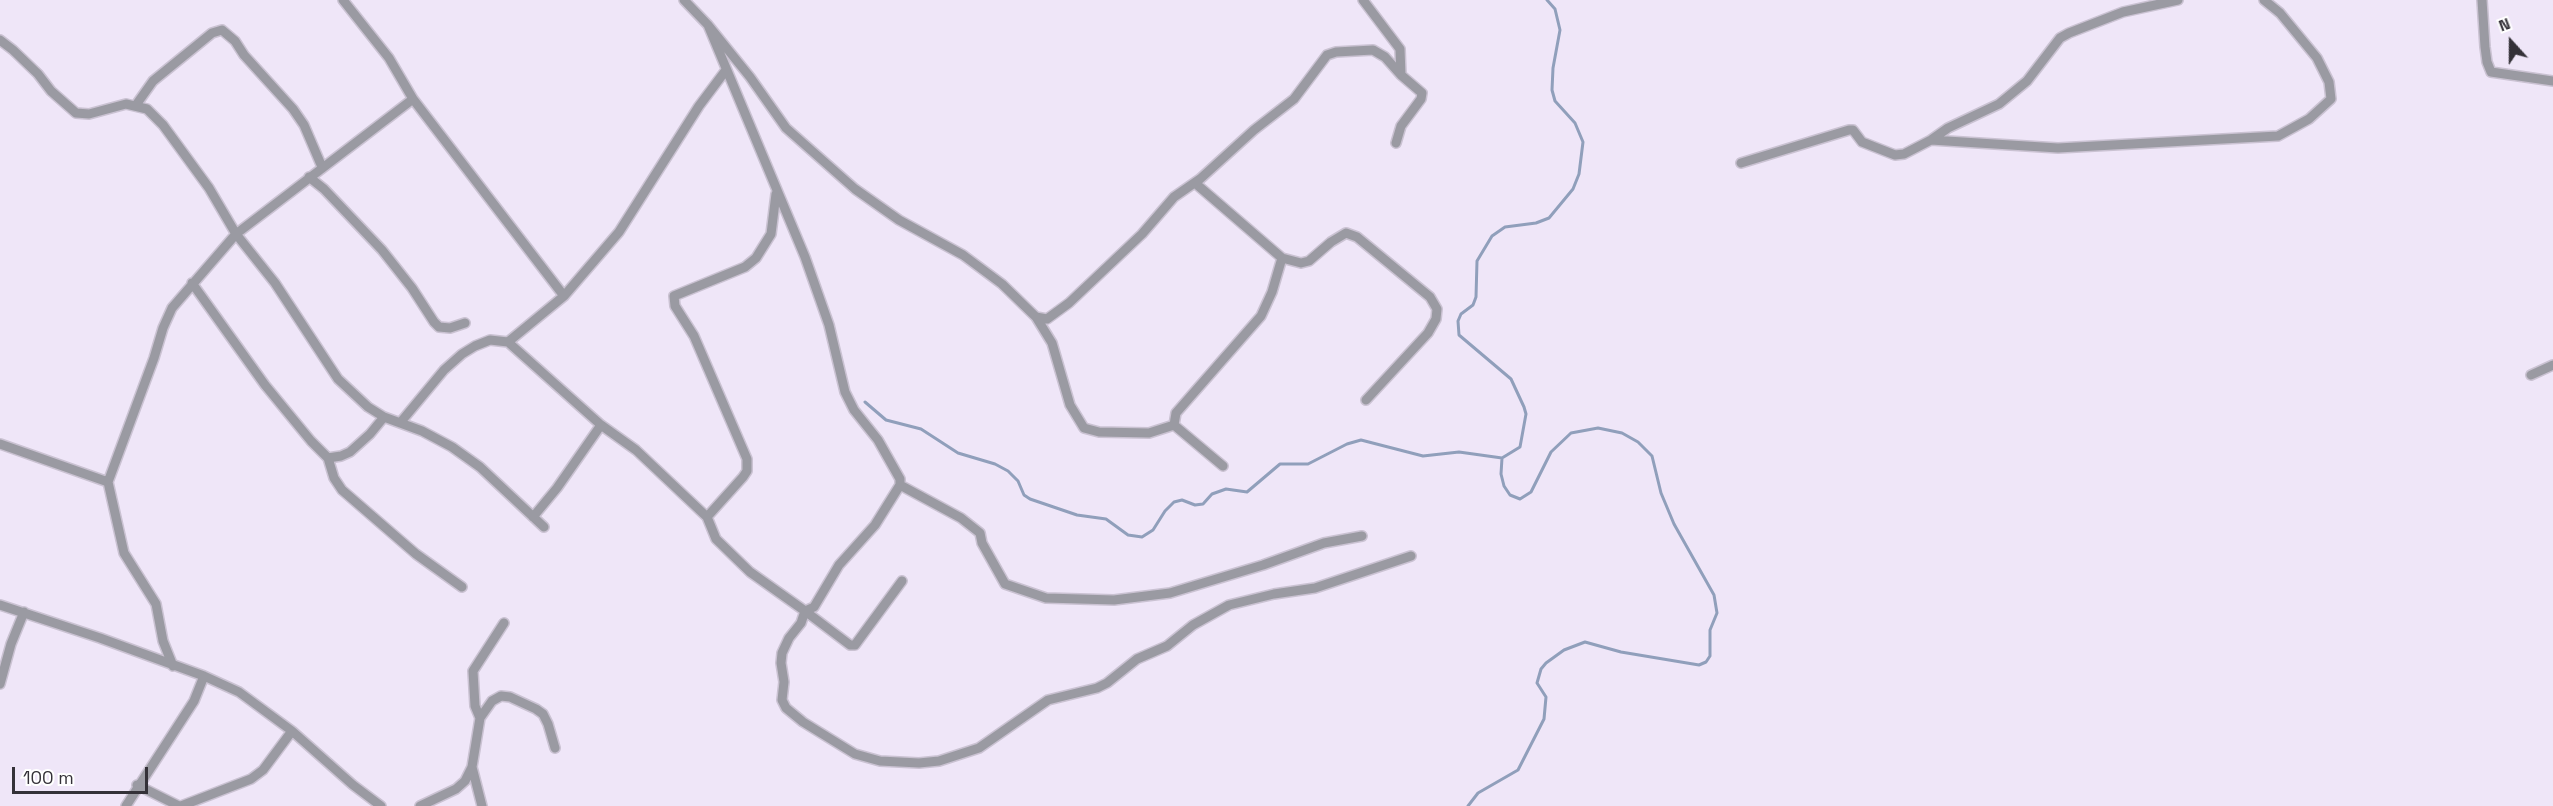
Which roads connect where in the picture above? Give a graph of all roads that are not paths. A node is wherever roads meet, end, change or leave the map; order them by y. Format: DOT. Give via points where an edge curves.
graph roads {
  1 [pos="344,0"];
  2 [pos="684,0"];
  3 [pos="1363,0"];
  4 [pos="2178,0"];
  5 [pos="2264,0"];
  6 [pos="2481,0"];
  7 [pos="708,25"];
  8 [pos="0,40"];
  9 [pos="726,70"];
  10 [pos="1401,75"];
  11 [pos="2553,81"];
  12 [pos="413,99"];
  13 [pos="136,105"];
  14 [pos="1931,140"];
  15 [pos="1396,143"];
  16 [pos="1741,163"];
  17 [pos="322,167"];
  18 [pos="309,177"];
  19 [pos="1195,183"];
  20 [pos="776,192"];
  21 [pos="236,234"];
  22 [pos="1282,258"];
  23 [pos="192,283"];
  24 [pos="564,296"];
  25 [pos="1036,317"];
  26 [pos="465,323"];
  27 [pos="508,342"];
  28 [pos="2553,365"];
  29 [pos="2530,375"];
  30 [pos="1366,400"];
  31 [pos="384,417"];
  32 [pos="400,423"];
  33 [pos="601,425"];
  34 [pos="1174,425"];
  35 [pos="0,444"];
  36 [pos="328,458"];
  37 [pos="1222,466"];
  38 [pos="108,482"];
  39 [pos="900,485"];
  40 [pos="533,517"];
  41 [pos="707,517"];
  42 [pos="544,526"];
  43 [pos="1362,536"];
  44 [pos="1411,556"];
  45 [pos="902,581"];
  46 [pos="462,587"];
  47 [pos="0,605"];
  48 [pos="805,611"];
  49 [pos="24,612"];
  50 [pos="504,623"];
  51 [pos="173,666"];
  52 [pos="204,676"];
  53 [pos="0,684"];
  54 [pos="480,718"];
  55 [pos="292,731"];
  56 [pos="555,748"];
  57 [pos="472,767"];
  58 [pos="137,785"];
  59 [pos="126,806"];
  60 [pos="180,806"];
  61 [pos="381,806"];
  62 [pos="420,806"];
  63 [pos="482,806"];
  1 -- 12 [label="street" via="389,58"];
  2 -- 7 [label="street"];
  3 -- 10 [label="street" via="1400,49"];
  4 -- 14 [label="street" via="2123,12 2068,33 2027,81 1999,104"];
  5 -- 14 [label="street" via="2280,13 2317,58 2329,82 2331,99 2309,119 2277,136 2058,148"];
  6 -- 11 [label="street" via="2487,62 2492,72"];
  7 -- 9 [label="street"];
  7 -- 25 [label="street" via="786,128 855,189 899,220 963,255 1002,284"];
  8 -- 13 [label="street" via="76,112 89,114"];
  9 -- 20 [label="street"];
  9 -- 24 [label="street" via="619,232"];
  10 -- 15 [label="street" via="1422,93 1401,126"];
  10 -- 19 [label="street" via="1373,50 1336,51 1327,55 1294,99"];
  12 -- 17 [label="street"];
  12 -- 24 [label="street"];
  13 -- 17 [label="street" via="153,81 212,33 222,30 293,109"];
  13 -- 21 [label="street" via="147,109 163,126"];
  14 -- 16 [label="street" via="1913,151 1895,155 1862,142 1849,130"];
  17 -- 18 [label="street"];
  18 -- 21 [label="street"];
  18 -- 26 [label="street" via="382,250 439,327"];
  19 -- 22 [label="street"];
  19 -- 25 [label="street" via="1174,197 1142,234 1069,303 1047,319"];
  20 -- 39 [label="street" via="806,256 829,325 845,392 878,440"];
  20 -- 41 [label="street" via="771,234 756,258 744,267 674,296 675,306 694,336 747,459 743,477"];
  21 -- 23 [label="street"];
  21 -- 31 [label="street" via="275,284 338,379"];
  22 -- 30 [label="street" via="1309,261 1346,233 1357,237 1434,302 1436,319 1428,333"];
  22 -- 34 [label="street" via="1261,316 1176,413"];
  23 -- 36 [label="street" via="265,385"];
  23 -- 38 [label="street" via="172,308 163,328"];
  24 -- 27 [label="street"];
  25 -- 34 [label="street" via="1052,343 1070,405 1084,428 1149,433"];
  27 -- 32 [label="street" via="490,340 462,354"];
  27 -- 33 [label="street"];
  28 -- 29 [label="street"];
  31 -- 32 [label="street"];
  31 -- 36 [label="street" via="350,452"];
  32 -- 40 [label="street" via="452,447 480,467"];
  33 -- 40 [label="street"];
  33 -- 41 [label="street" via="636,450"];
  34 -- 37 [label="street"];
  35 -- 38 [label="street"];
  36 -- 46 [label="street" via="342,490 416,554"];
  38 -- 51 [label="street" via="124,553 156,604"];
  39 -- 43 [label="street" via="961,518 980,533 1005,584 1046,598 1114,600 1170,592 1263,566 1324,543"];
  39 -- 48 [label="street" via="875,525 838,565 814,607"];
  40 -- 42 [label="street"];
  41 -- 48 [label="street" via="716,539 730,554"];
  44 -- 48 [label="street" via="1315,588 1229,605 1193,625 1167,646 1137,659 1107,683 1048,700 979,748 939,761 880,761 855,753 786,708 782,700 782,653"];
  45 -- 48 [label="street" via="855,645"];
  47 -- 49 [label="street"];
  49 -- 51 [label="street"];
  49 -- 53 [label="street"];
  50 -- 54 [label="street" via="473,671 475,706"];
  51 -- 52 [label="street"];
  52 -- 55 [label="street" via="239,692"];
  52 -- 58 [label="street" via="194,701"];
  54 -- 56 [label="street" via="492,701 510,697 543,714"];
  54 -- 57 [label="street"];
  55 -- 60 [label="street" via="263,770 251,779"];
  55 -- 61 [label="street"];
  57 -- 62 [label="street" via="456,789"];
  57 -- 63 [label="street"];
  58 -- 59 [label="street"];
  58 -- 60 [label="street"];
}
